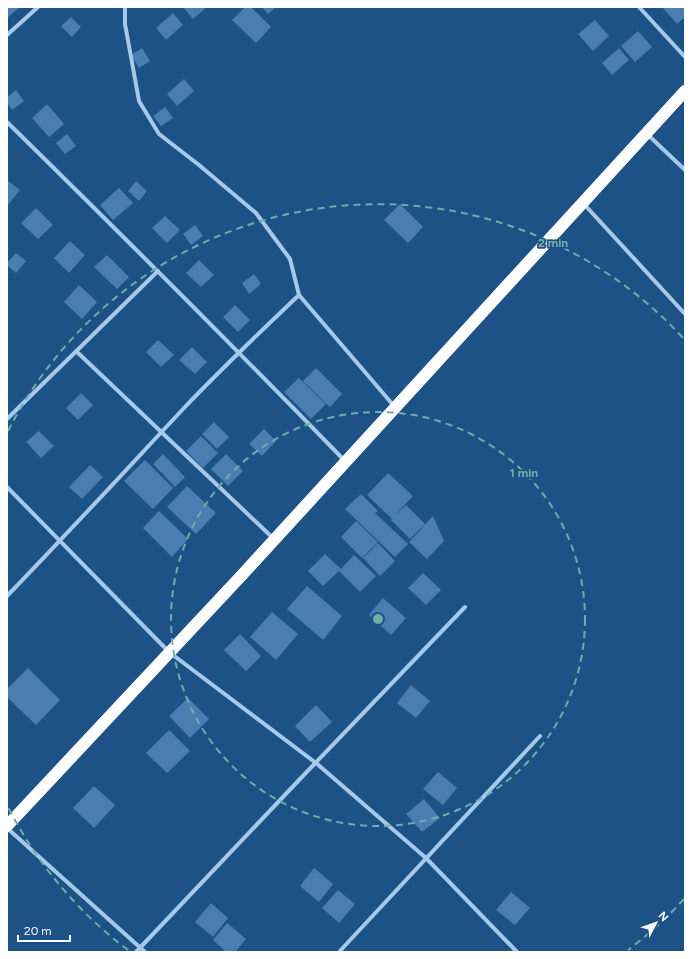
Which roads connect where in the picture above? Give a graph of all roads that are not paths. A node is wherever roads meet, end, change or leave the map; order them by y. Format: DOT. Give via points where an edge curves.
graph roads {
  1 [pos="38,7"];
  2 [pos="125,7"];
  3 [pos="639,7"];
  4 [pos="7,35"];
  5 [pos="685,57"];
  6 [pos="685,90"];
  7 [pos="7,122"];
  8 [pos="646,134"];
  9 [pos="685,170"];
  10 [pos="583,203"];
  11 [pos="158,271"];
  12 [pos="298,295"];
  13 [pos="685,314"];
  14 [pos="76,351"];
  15 [pos="239,352"];
  16 [pos="395,407"];
  17 [pos="7,419"];
  18 [pos="162,432"];
  19 [pos="346,461"];
  20 [pos="7,487"];
  21 [pos="274,539"];
  22 [pos="60,541"];
  23 [pos="7,596"];
  24 [pos="465,607"];
  25 [pos="169,652"];
  26 [pos="540,736"];
  27 [pos="316,763"];
  28 [pos="7,827"];
  29 [pos="426,858"];
  30 [pos="140,948"];
  31 [pos="136,952"];
  32 [pos="145,952"];
  33 [pos="339,952"];
  34 [pos="517,952"];
  1 -- 4 [label="street"];
  2 -- 12 [label="street" via="125,24 139,101 159,134 256,213 290,259"];
  3 -- 5 [label="street"];
  6 -- 8 [label="highway"];
  7 -- 11 [label="street"];
  8 -- 9 [label="street"];
  8 -- 10 [label="highway"];
  10 -- 13 [label="street"];
  10 -- 16 [label="highway"];
  11 -- 14 [label="street"];
  11 -- 15 [label="street"];
  12 -- 15 [label="street"];
  12 -- 16 [label="street"];
  14 -- 17 [label="street"];
  14 -- 18 [label="street"];
  15 -- 18 [label="street"];
  15 -- 19 [label="street"];
  16 -- 19 [label="highway"];
  18 -- 21 [label="street"];
  18 -- 22 [label="street"];
  19 -- 21 [label="highway"];
  20 -- 22 [label="street"];
  21 -- 25 [label="highway"];
  22 -- 23 [label="street"];
  22 -- 25 [label="street"];
  24 -- 27 [label="street"];
  25 -- 27 [label="street"];
  25 -- 28 [label="highway"];
  26 -- 29 [label="street"];
  27 -- 29 [label="street"];
  27 -- 30 [label="street"];
  28 -- 30 [label="street"];
  29 -- 33 [label="street"];
  29 -- 34 [label="street"];
  30 -- 31 [label="street"];
  30 -- 32 [label="street"];
}
